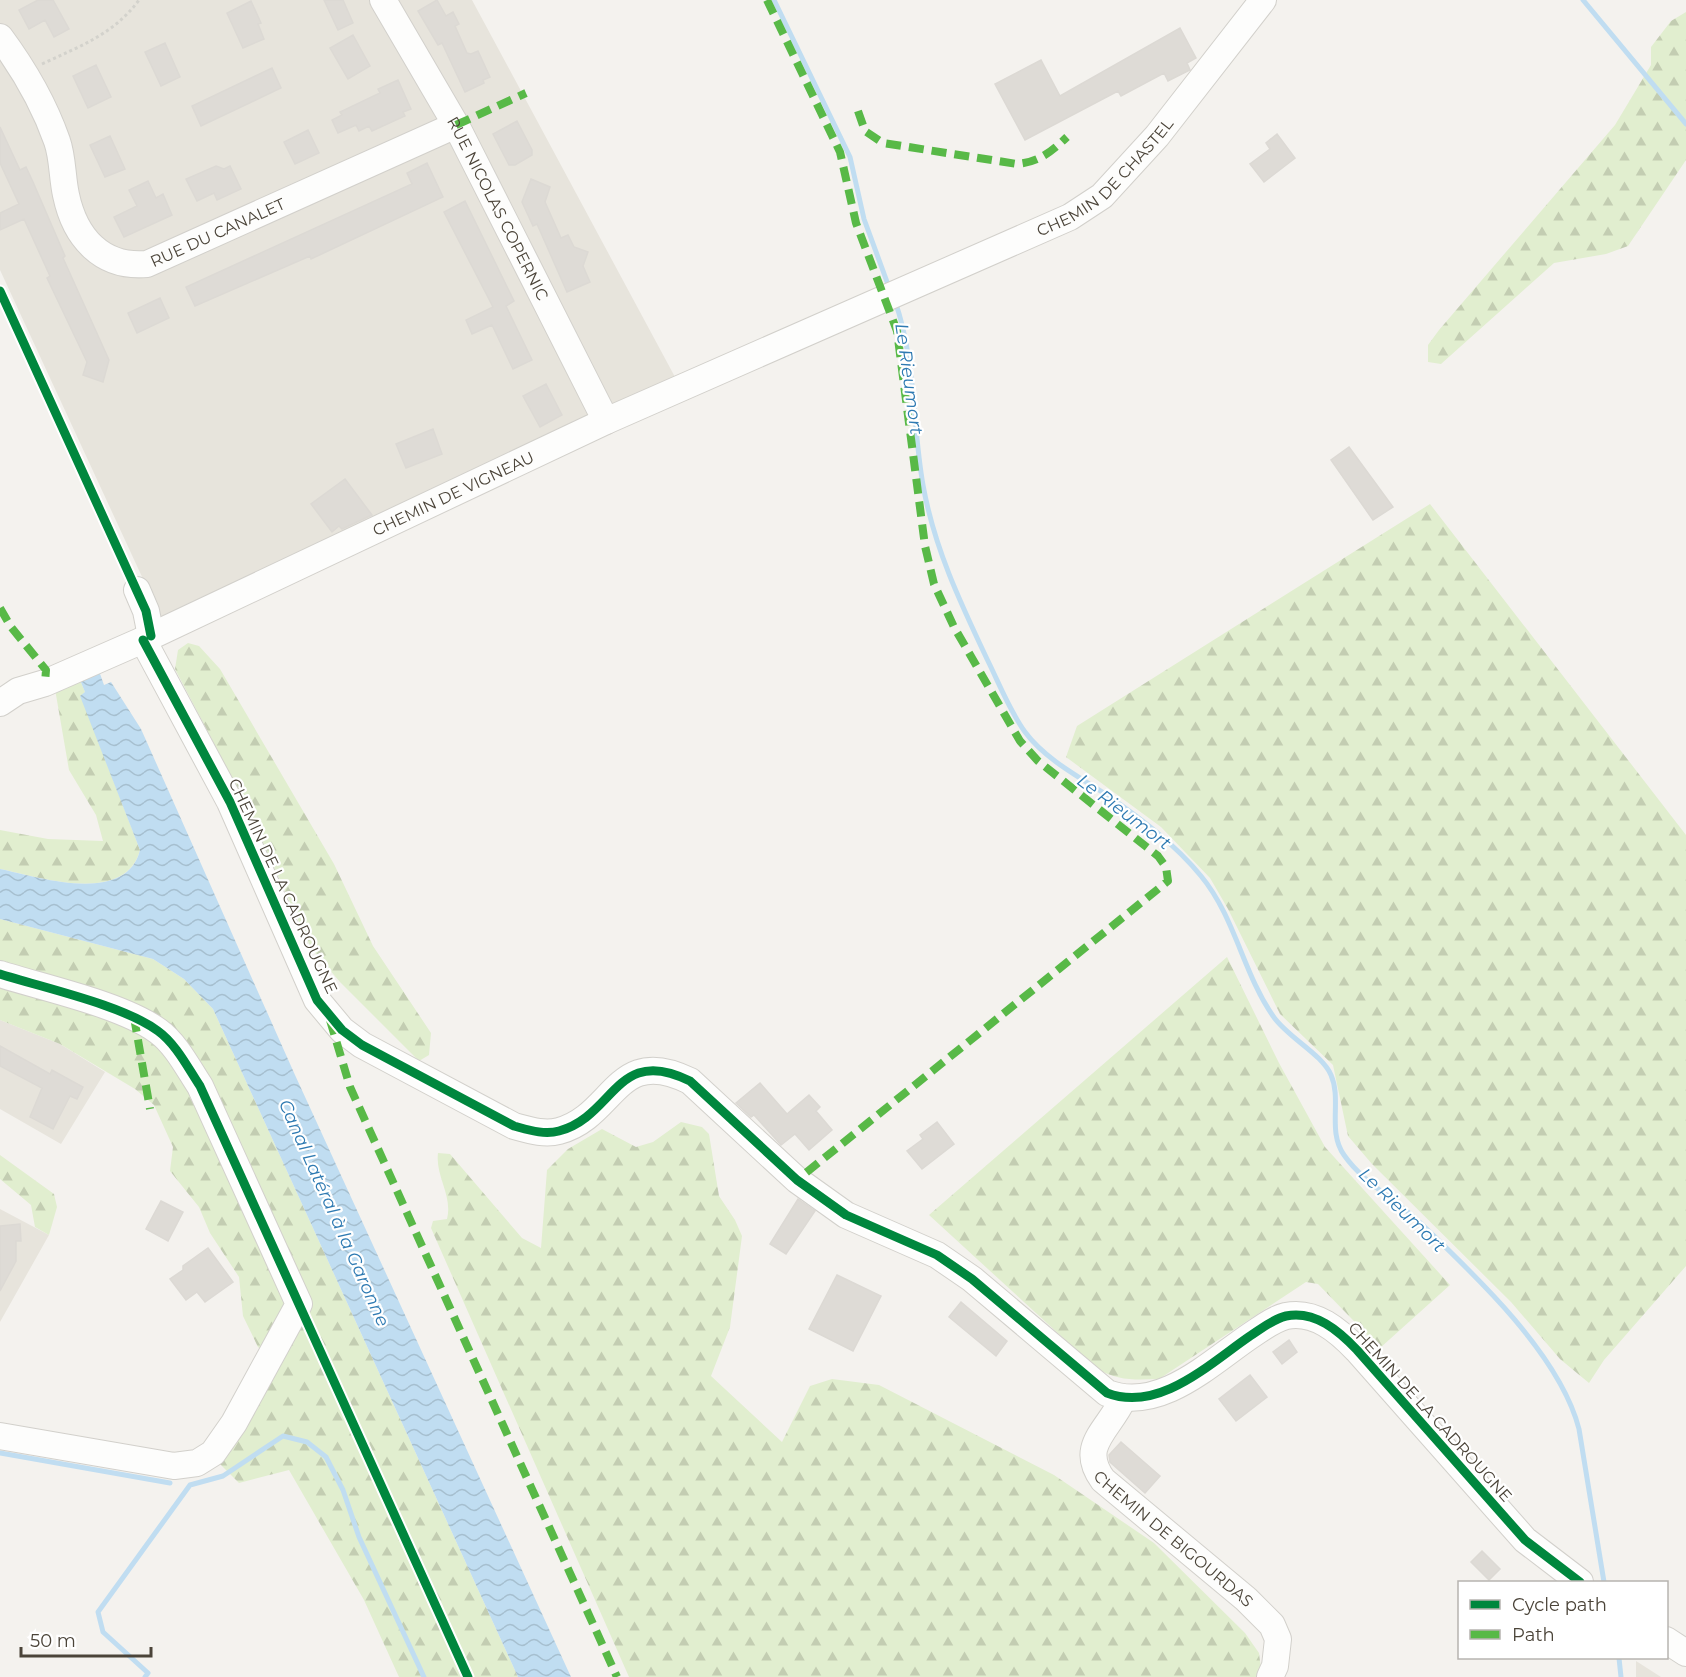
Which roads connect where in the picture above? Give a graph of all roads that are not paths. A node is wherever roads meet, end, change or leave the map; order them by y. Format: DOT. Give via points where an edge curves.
graph roads {
  1 [pos="383,0"];
  2 [pos="1263,0"];
  3 [pos="0,37"];
  4 [pos="456,125"];
  5 [pos="895,296"];
  6 [pos="606,421"];
  7 [pos="137,590"];
  8 [pos="147,638"];
  9 [pos="6,695"];
  10 [pos="0,974"];
  11 [pos="1123,1399"];
  12 [pos="0,1436"];
  13 [pos="1580,1581"];
  14 [pos="1668,1641"];
  15 [pos="1686,1653"];
  16 [pos="1270,1677"];
  1 -- 4 [label="street, RUE NICOLAS COPERNIC"];
  2 -- 5 [label="street, CHEMIN DE CHASTEL" via="1157,135 1102,196 1070,217"];
  3 -- 4 [label="street, RUE DU CANALET" via="24,72 57,141 66,196 84,236 107,258 133,265 147,264"];
  4 -- 6 [label="street, RUE NICOLAS COPERNIC"];
  5 -- 6 [label="street, CHEMIN DE VIGNEAU"];
  6 -- 8 [label="street, CHEMIN DE VIGNEAU"];
  7 -- 8 [label="street, CHEMIN DE LA CADROUGNE" via="146,610"];
  8 -- 9 [label="street, CHEMIN DE VIGNEAU" via="45,683"];
  8 -- 11 [label="street, CHEMIN DE LA CADROUGNE" via="230,802 317,1000 329,1017 355,1040 514,1126 539,1133 575,1124 633,1074 670,1071 690,1081 797,1180 846,1215 937,1255 972,1279 1107,1393"];
  10 -- 12 [label="street" via="134,1017 159,1032 200,1086 299,1304 234,1424 213,1453 197,1463 174,1466"];
  11 -- 13 [label="street, CHEMIN DE LA CADROUGNE" via="1137,1399 1183,1382 1286,1316 1323,1322 1341,1332 1358,1350 1525,1540"];
  11 -- 16 [label="street, CHEMIN DE BIGOURDAS" via="1093,1446 1094,1467 1104,1480 1272,1625 1278,1640"];
  14 -- 15 [label="street"];
}
